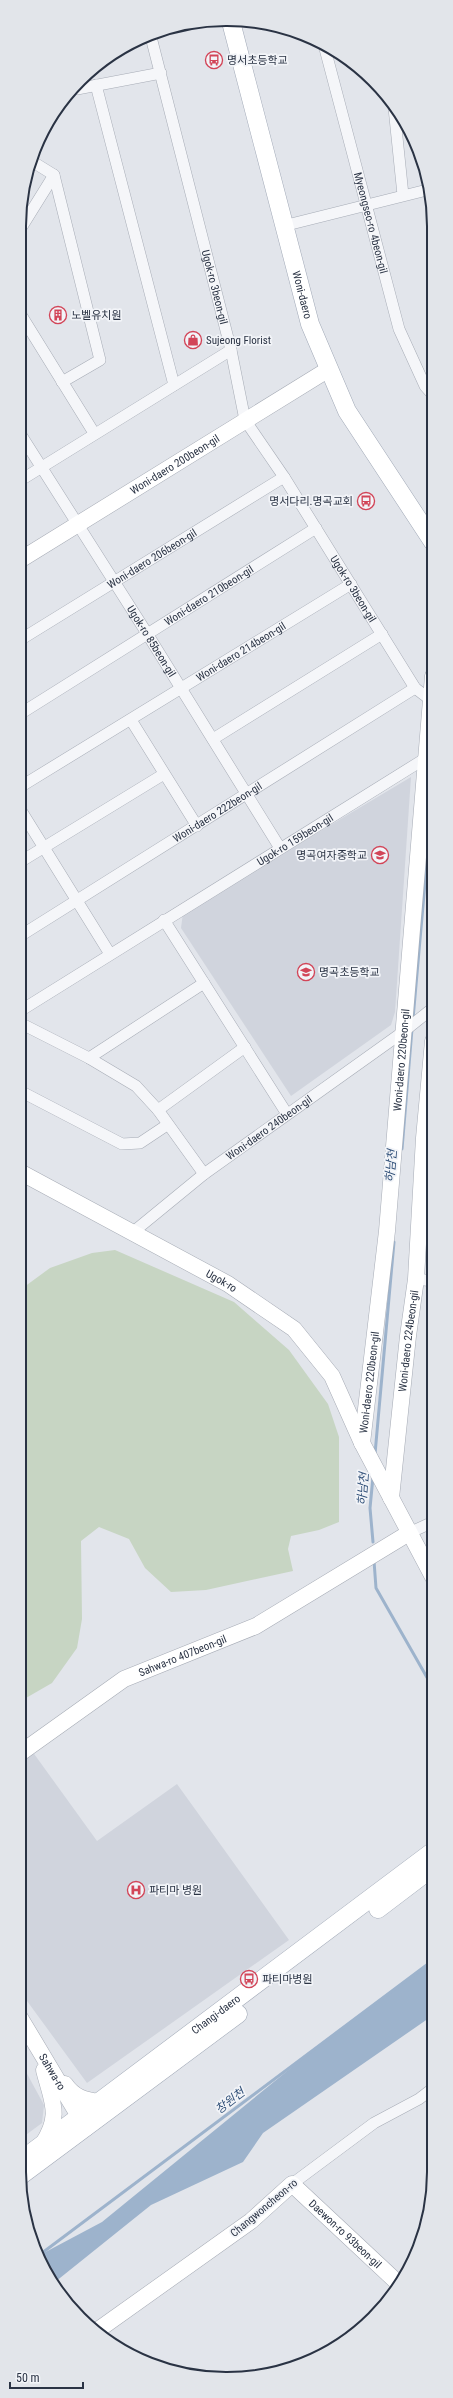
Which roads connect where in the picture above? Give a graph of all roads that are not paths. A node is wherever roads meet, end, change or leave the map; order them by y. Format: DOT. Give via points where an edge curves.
graph roads {
  1 [pos="232,26"];
  2 [pos="152,40"];
  3 [pos="326,52"];
  4 [pos="161,73"];
  5 [pos="96,85"];
  6 [pos="82,88"];
  7 [pos="395,118"];
  8 [pos="36,164"];
  9 [pos="54,175"];
  10 [pos="424,191"];
  11 [pos="402,195"];
  12 [pos="365,206"];
  13 [pos="26,220"];
  14 [pos="283,226"];
  15 [pos="26,324"];
  16 [pos="231,350"];
  17 [pos="329,369"];
  18 [pos="62,382"];
  19 [pos="174,384"];
  20 [pos="427,388"];
  21 [pos="246,420"];
  22 [pos="94,433"];
  23 [pos="26,444"];
  24 [pos="41,468"];
  25 [pos="26,477"];
  26 [pos="284,477"];
  27 [pos="77,525"];
  28 [pos="316,528"];
  29 [pos="427,533"];
  30 [pos="26,556"];
  31 [pos="114,580"];
  32 [pos="351,584"];
  33 [pos="382,634"];
  34 [pos="148,635"];
  35 [pos="26,636"];
  36 [pos="181,688"];
  37 [pos="415,688"];
  38 [pos="427,697"];
  39 [pos="26,710"];
  40 [pos="131,720"];
  41 [pos="213,738"];
  42 [pos="427,748"];
  43 [pos="426,758"];
  44 [pos="164,774"];
  45 [pos="26,783"];
  46 [pos="246,794"];
  47 [pos="26,819"];
  48 [pos="197,826"];
  49 [pos="43,848"];
  50 [pos="280,848"];
  51 [pos="26,858"];
  52 [pos="77,902"];
  53 [pos="164,920"];
  54 [pos="26,932"];
  55 [pos="110,954"];
  56 [pos="204,982"];
  57 [pos="26,1007"];
  58 [pos="427,1013"];
  59 [pos="26,1026"];
  60 [pos="405,1029"];
  61 [pos="245,1047"];
  62 [pos="88,1058"];
  63 [pos="26,1094"];
  64 [pos="158,1110"];
  65 [pos="287,1114"];
  66 [pos="167,1125"];
  67 [pos="427,1165"];
  68 [pos="204,1174"];
  69 [pos="26,1175"];
  70 [pos="132,1233"];
  71 [pos="416,1279"];
  72 [pos="427,1280"];
  73 [pos="364,1446"];
  74 [pos="388,1494"];
  75 [pos="427,1525"];
  76 [pos="409,1533"];
  77 [pos="427,1566"];
  78 [pos="26,1749"];
  79 [pos="427,1856"];
  80 [pos="427,1872"];
  81 [pos="26,2028"];
  82 [pos="40,2051"];
  83 [pos="427,2093"];
  84 [pos="99,2102"];
  85 [pos="82,2122"];
  86 [pos="41,2146"];
  87 [pos="26,2157"];
  88 [pos="26,2171"];
  89 [pos="292,2184"];
  90 [pos="395,2280"];
  91 [pos="101,2328"];
  1 -- 14 [label="main road, Woni-daero"];
  2 -- 4 [label="street, Ugok-ro 3beon-gil"];
  3 -- 12 [label="street, Myeongseo-ro 4beon-gil"];
  4 -- 5 [label="street"];
  4 -- 16 [label="street, Ugok-ro 3beon-gil"];
  5 -- 6 [label="street"];
  5 -- 19 [label="street"];
  7 -- 11 [label="street"];
  8 -- 9 [label="street"];
  9 -- 13 [label="street"];
  9 -- 18 [label="street" via="100,360"];
  10 -- 11 [label="street"];
  11 -- 12 [label="street"];
  12 -- 14 [label="street"];
  12 -- 20 [label="street, Myeongseo-ro 4beon-gil" via="399,329"];
  14 -- 17 [label="main road, Woni-daero" via="310,324"];
  15 -- 18 [label="street"];
  16 -- 19 [label="street"];
  16 -- 21 [label="street, Ugok-ro 3beon-gil"];
  17 -- 21 [label="street, Woni-daero 200beon-gil"];
  17 -- 29 [label="main road, Woni-daero" via="347,411"];
  18 -- 22 [label="street"];
  19 -- 22 [label="street"];
  21 -- 26 [label="street, Ugok-ro 3beon-gil"];
  21 -- 27 [label="street, Woni-daero 200beon-gil"];
  22 -- 24 [label="street"];
  23 -- 24 [label="street, Ugok-ro 85beon-gil"];
  24 -- 25 [label="street"];
  24 -- 27 [label="street, Ugok-ro 85beon-gil"];
  26 -- 28 [label="street, Ugok-ro 3beon-gil"];
  26 -- 31 [label="street, Woni-daero 206beon-gil"];
  27 -- 30 [label="street, Woni-daero 200beon-gil"];
  27 -- 31 [label="street, Ugok-ro 85beon-gil"];
  28 -- 32 [label="street, Ugok-ro 3beon-gil"];
  28 -- 34 [label="street, Woni-daero 210beon-gil"];
  31 -- 34 [label="street, Ugok-ro 85beon-gil"];
  31 -- 35 [label="street, Woni-daero 206beon-gil"];
  32 -- 33 [label="street, Ugok-ro 3beon-gil"];
  32 -- 36 [label="street, Woni-daero 214beon-gil"];
  33 -- 37 [label="street, Ugok-ro 3beon-gil"];
  33 -- 41 [label="street"];
  34 -- 36 [label="street, Ugok-ro 85beon-gil"];
  34 -- 39 [label="street, Woni-daero 210beon-gil"];
  36 -- 40 [label="street, Woni-daero 214beon-gil"];
  36 -- 41 [label="street, Ugok-ro 85beon-gil"];
  37 -- 38 [label="street, Ugok-ro 3beon-gil"];
  37 -- 46 [label="street, Woni-daero 222beon-gil"];
  40 -- 44 [label="street"];
  40 -- 45 [label="street, Woni-daero 214beon-gil"];
  40 -- 48 [label="street"];
  41 -- 46 [label="street, Ugok-ro 85beon-gil"];
  42 -- 43 [label="street, Woni-daero 220beon-gil"];
  43 -- 50 [label="street, Ugok-ro 159beon-gil"];
  43 -- 60 [label="street, Woni-daero 220beon-gil"];
  44 -- 48 [label="street"];
  44 -- 49 [label="street"];
  46 -- 48 [label="street, Woni-daero 222beon-gil"];
  46 -- 50 [label="street, Ugok-ro 85beon-gil"];
  47 -- 49 [label="street"];
  48 -- 52 [label="street, Woni-daero 222beon-gil"];
  49 -- 51 [label="street"];
  49 -- 52 [label="street"];
  50 -- 53 [label="street, Ugok-ro 159beon-gil"];
  52 -- 54 [label="street, Woni-daero 222beon-gil"];
  52 -- 55 [label="street"];
  53 -- 55 [label="street, Ugok-ro 159beon-gil"];
  53 -- 56 [label="street"];
  55 -- 57 [label="street, Ugok-ro 159beon-gil"];
  56 -- 61 [label="street"];
  56 -- 62 [label="street"];
  58 -- 60 [label="street, Woni-daero 240beon-gil"];
  59 -- 62 [label="street"];
  60 -- 65 [label="street, Woni-daero 240beon-gil"];
  60 -- 73 [label="street, Woni-daero 220beon-gil"];
  61 -- 64 [label="street"];
  61 -- 65 [label="street"];
  62 -- 64 [label="street" via="136,1086"];
  63 -- 66 [label="street" via="122,1144 140,1143"];
  64 -- 66 [label="street"];
  65 -- 68 [label="street, Woni-daero 240beon-gil"];
  66 -- 68 [label="street"];
  67 -- 71 [label="street, Woni-daero 224beon-gil"];
  68 -- 70 [label="street, Woni-daero 240beon-gil"];
  69 -- 70 [label="street, Ugok-ro"];
  70 -- 73 [label="street, Ugok-ro" via="228,1284 294,1328 332,1376"];
  71 -- 72 [label="street"];
  71 -- 74 [label="street, Woni-daero 224beon-gil"];
  73 -- 74 [label="street, Ugok-ro"];
  74 -- 76 [label="street"];
  75 -- 76 [label="street"];
  76 -- 77 [label="street"];
  76 -- 78 [label="street, Sahwa-ro 407beon-gil" via="256,1626 124,1679"];
  79 -- 84 [label="main road, Changi-daero"];
  80 -- 85 [label="main road, Changi-daero"];
  81 -- 82 [label="street, Sahwa-ro"];
  82 -- 84 [label="street" via="70,2092 78,2097"];
  82 -- 85 [label="street, Sahwa-ro"];
  82 -- 86 [label="street" via="55,2111 54,2123"];
  83 -- 89 [label="street, Changwoncheon-ro" via="374,2123"];
  84 -- 85 [label="main road, Changi-daero"];
  85 -- 86 [label="main road, Changi-daero"];
  85 -- 88 [label="main road, Changi-daero"];
  86 -- 87 [label="main road, Changi-daero"];
  89 -- 90 [label="street, Daewon-ro 93beon-gil"];
  89 -- 91 [label="street, Changwoncheon-ro" via="251,2221"];
}
